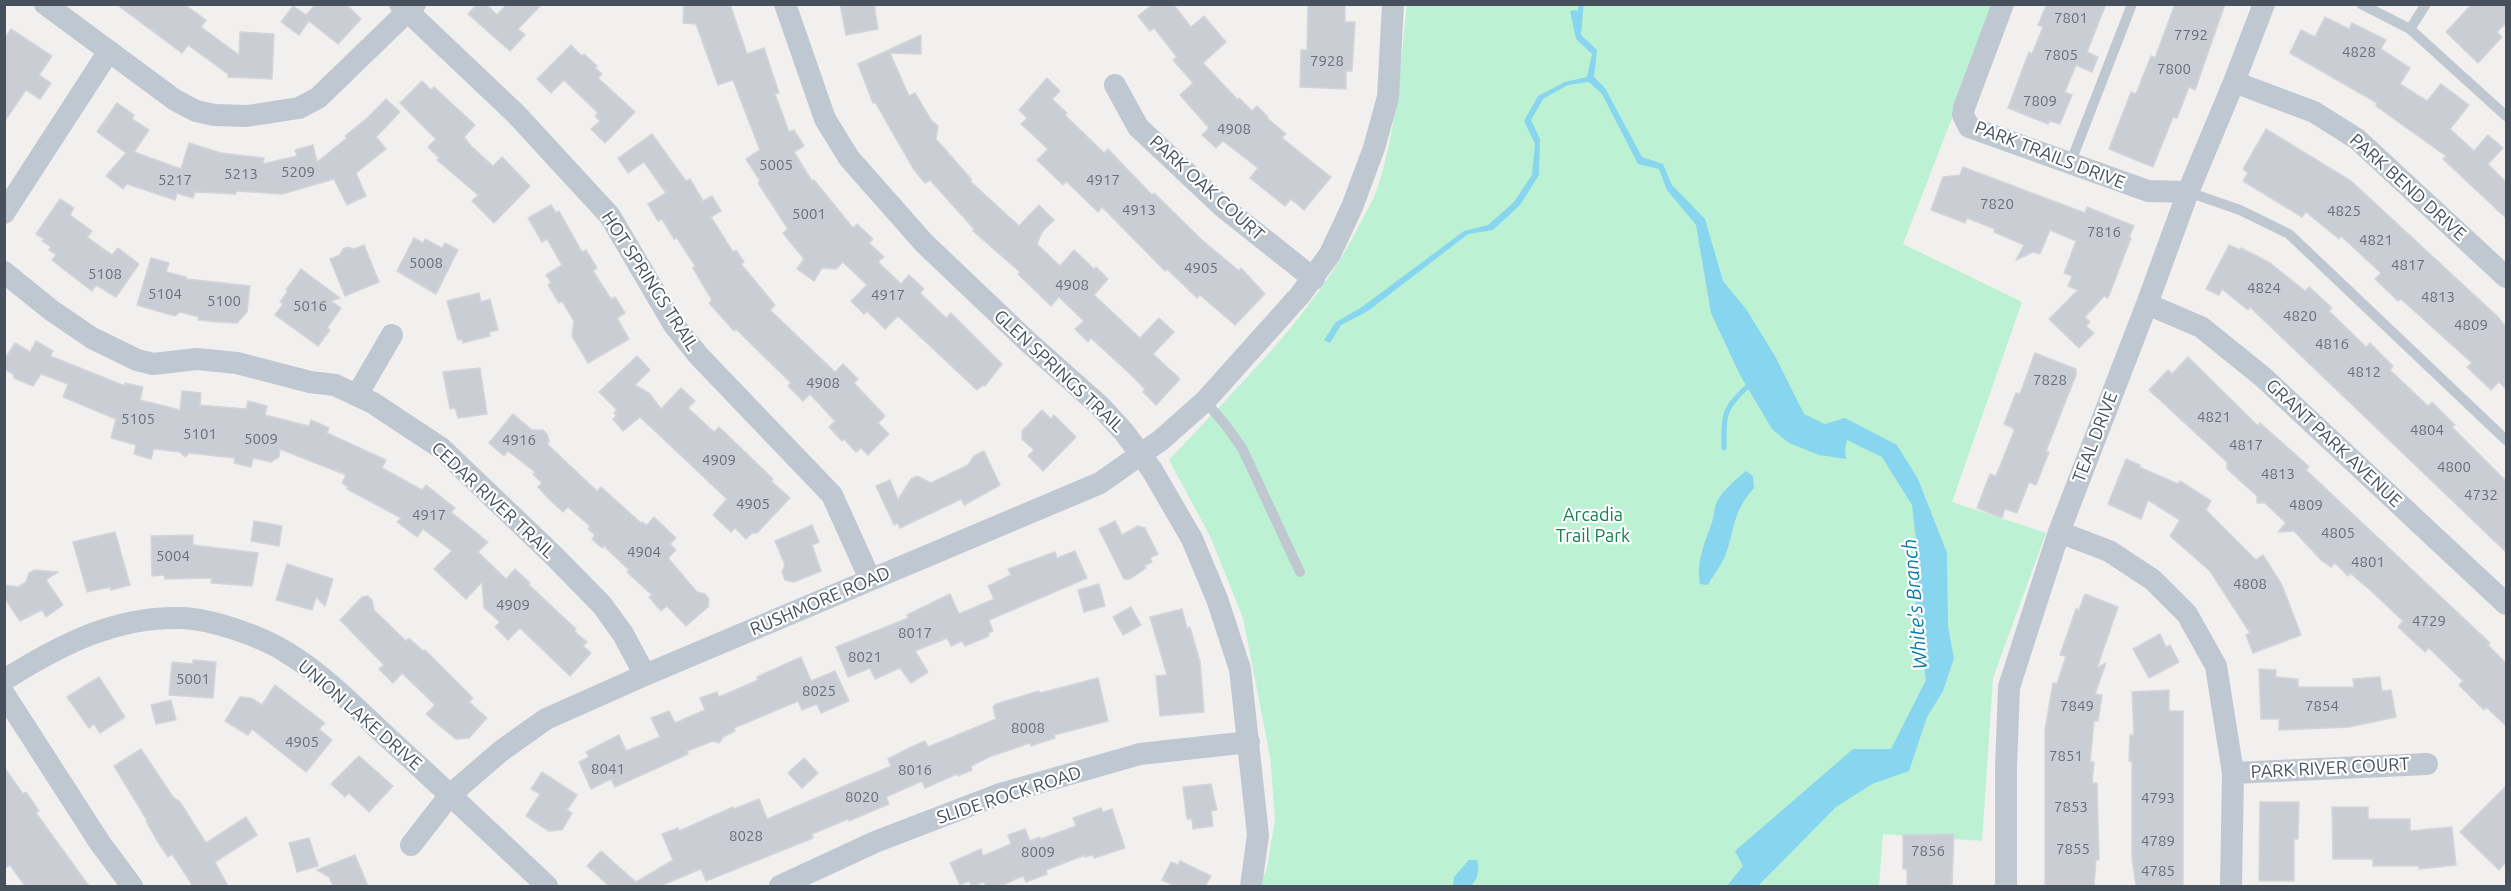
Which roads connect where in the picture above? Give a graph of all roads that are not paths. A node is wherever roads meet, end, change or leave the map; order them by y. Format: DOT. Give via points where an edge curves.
graph roads {
  1 [pos="45,4"];
  2 [pos="785,4"];
  3 [pos="1393,4"];
  4 [pos="2003,4"];
  5 [pos="2132,4"];
  6 [pos="2264,4"];
  7 [pos="2361,4"];
  8 [pos="2426,4"];
  9 [pos="408,7"];
  10 [pos="2410,29"];
  11 [pos="109,51"];
  12 [pos="2234,82"];
  13 [pos="1115,85"];
  14 [pos="2506,116"];
  15 [pos="2069,164"];
  16 [pos="2188,192"];
  17 [pos="4,213"];
  18 [pos="4,272"];
  19 [pos="2506,277"];
  20 [pos="1314,279"];
  21 [pos="2147,304"];
  22 [pos="392,334"];
  23 [pos="357,396"];
  24 [pos="1204,401"];
  25 [pos="2506,440"];
  26 [pos="1141,455"];
  27 [pos="2059,532"];
  28 [pos="1300,572"];
  29 [pos="870,579"];
  30 [pos="2506,604"];
  31 [pos="645,675"];
  32 [pos="4,680"];
  33 [pos="4,694"];
  34 [pos="1249,742"];
  35 [pos="2427,764"];
  36 [pos="2233,772"];
  37 [pos="450,795"];
  38 [pos="411,845"];
  39 [pos="132,886"];
  40 [pos="547,886"];
  41 [pos="780,886"];
  42 [pos="1251,886"];
  43 [pos="2006,886"];
  44 [pos="2231,886"];
  1 -- 11 [label="street"];
  2 -- 26 [label="street, GLEN SPRINGS TRAIL" via="825,118 849,159 924,243 1100,406"];
  3 -- 20 [label="street, RUSHMORE ROAD" via="1388,97 1374,148 1352,207"];
  4 -- 15 [label="street, PARK TRAILS DRIVE" via="1963,115 1969,127"];
  5 -- 15 [label="lane"];
  6 -- 12 [label="street, TEAL DRIVE"];
  7 -- 10 [label="lane"];
  8 -- 10 [label="lane"];
  9 -- 11 [label="street" via="318,98 299,108 247,116 196,111"];
  9 -- 29 [label="street, HOT SPRINGS TRAIL" via="516,114 610,216 674,325 832,495"];
  10 -- 14 [label="lane"];
  11 -- 17 [label="street"];
  12 -- 16 [label="street, TEAL DRIVE"];
  12 -- 19 [label="street, PARK BEND DRIVE" via="2314,112 2357,139"];
  13 -- 20 [label="street, PARK OAK COURT" via="1138,127 1223,207"];
  15 -- 16 [label="street, PARK TRAILS DRIVE" via="2148,191"];
  16 -- 21 [label="street, TEAL DRIVE"];
  16 -- 25 [label="lane" via="2240,210 2289,234"];
  18 -- 23 [label="street, CEDAR RIVER TRAIL" via="92,338 137,360 153,364 197,359 237,363 334,385"];
  20 -- 24 [label="street, RUSHMORE ROAD"];
  21 -- 27 [label="street, TEAL DRIVE"];
  21 -- 30 [label="street, GRANT PARK AVENUE" via="2201,327 2263,377"];
  22 -- 23 [label="street"];
  23 -- 31 [label="street, CEDAR RIVER TRAIL" via="441,448 555,556 602,605"];
  24 -- 26 [label="street, RUSHMORE ROAD"];
  24 -- 28 [label="lane" via="1242,448"];
  26 -- 29 [label="street, RUSHMORE ROAD" via="1100,483"];
  26 -- 34 [label="street, GLEN SPRINGS TRAIL" via="1192,539 1214,590 1240,669"];
  27 -- 36 [label="street" via="2109,551 2154,580 2187,614 2216,666"];
  27 -- 43 [label="street, TEAL DRIVE" via="2010,687"];
  29 -- 31 [label="street, RUSHMORE ROAD"];
  31 -- 37 [label="street, RUSHMORE ROAD" via="546,719"];
  32 -- 37 [label="street, UNION LAKE DRIVE" via="51,651 98,631 136,621 206,621 285,651 331,685"];
  33 -- 39 [label="street"];
  34 -- 41 [label="street, SLIDE ROCK ROAD" via="1140,754 1000,794 875,842"];
  34 -- 42 [label="street, GLEN SPRINGS TRAIL" via="1258,835"];
  35 -- 36 [label="street, PARK RIVER COURT"];
  36 -- 44 [label="street"];
  37 -- 38 [label="street, RUSHMORE ROAD"];
  37 -- 40 [label="street, UNION LAKE DRIVE"];
}
